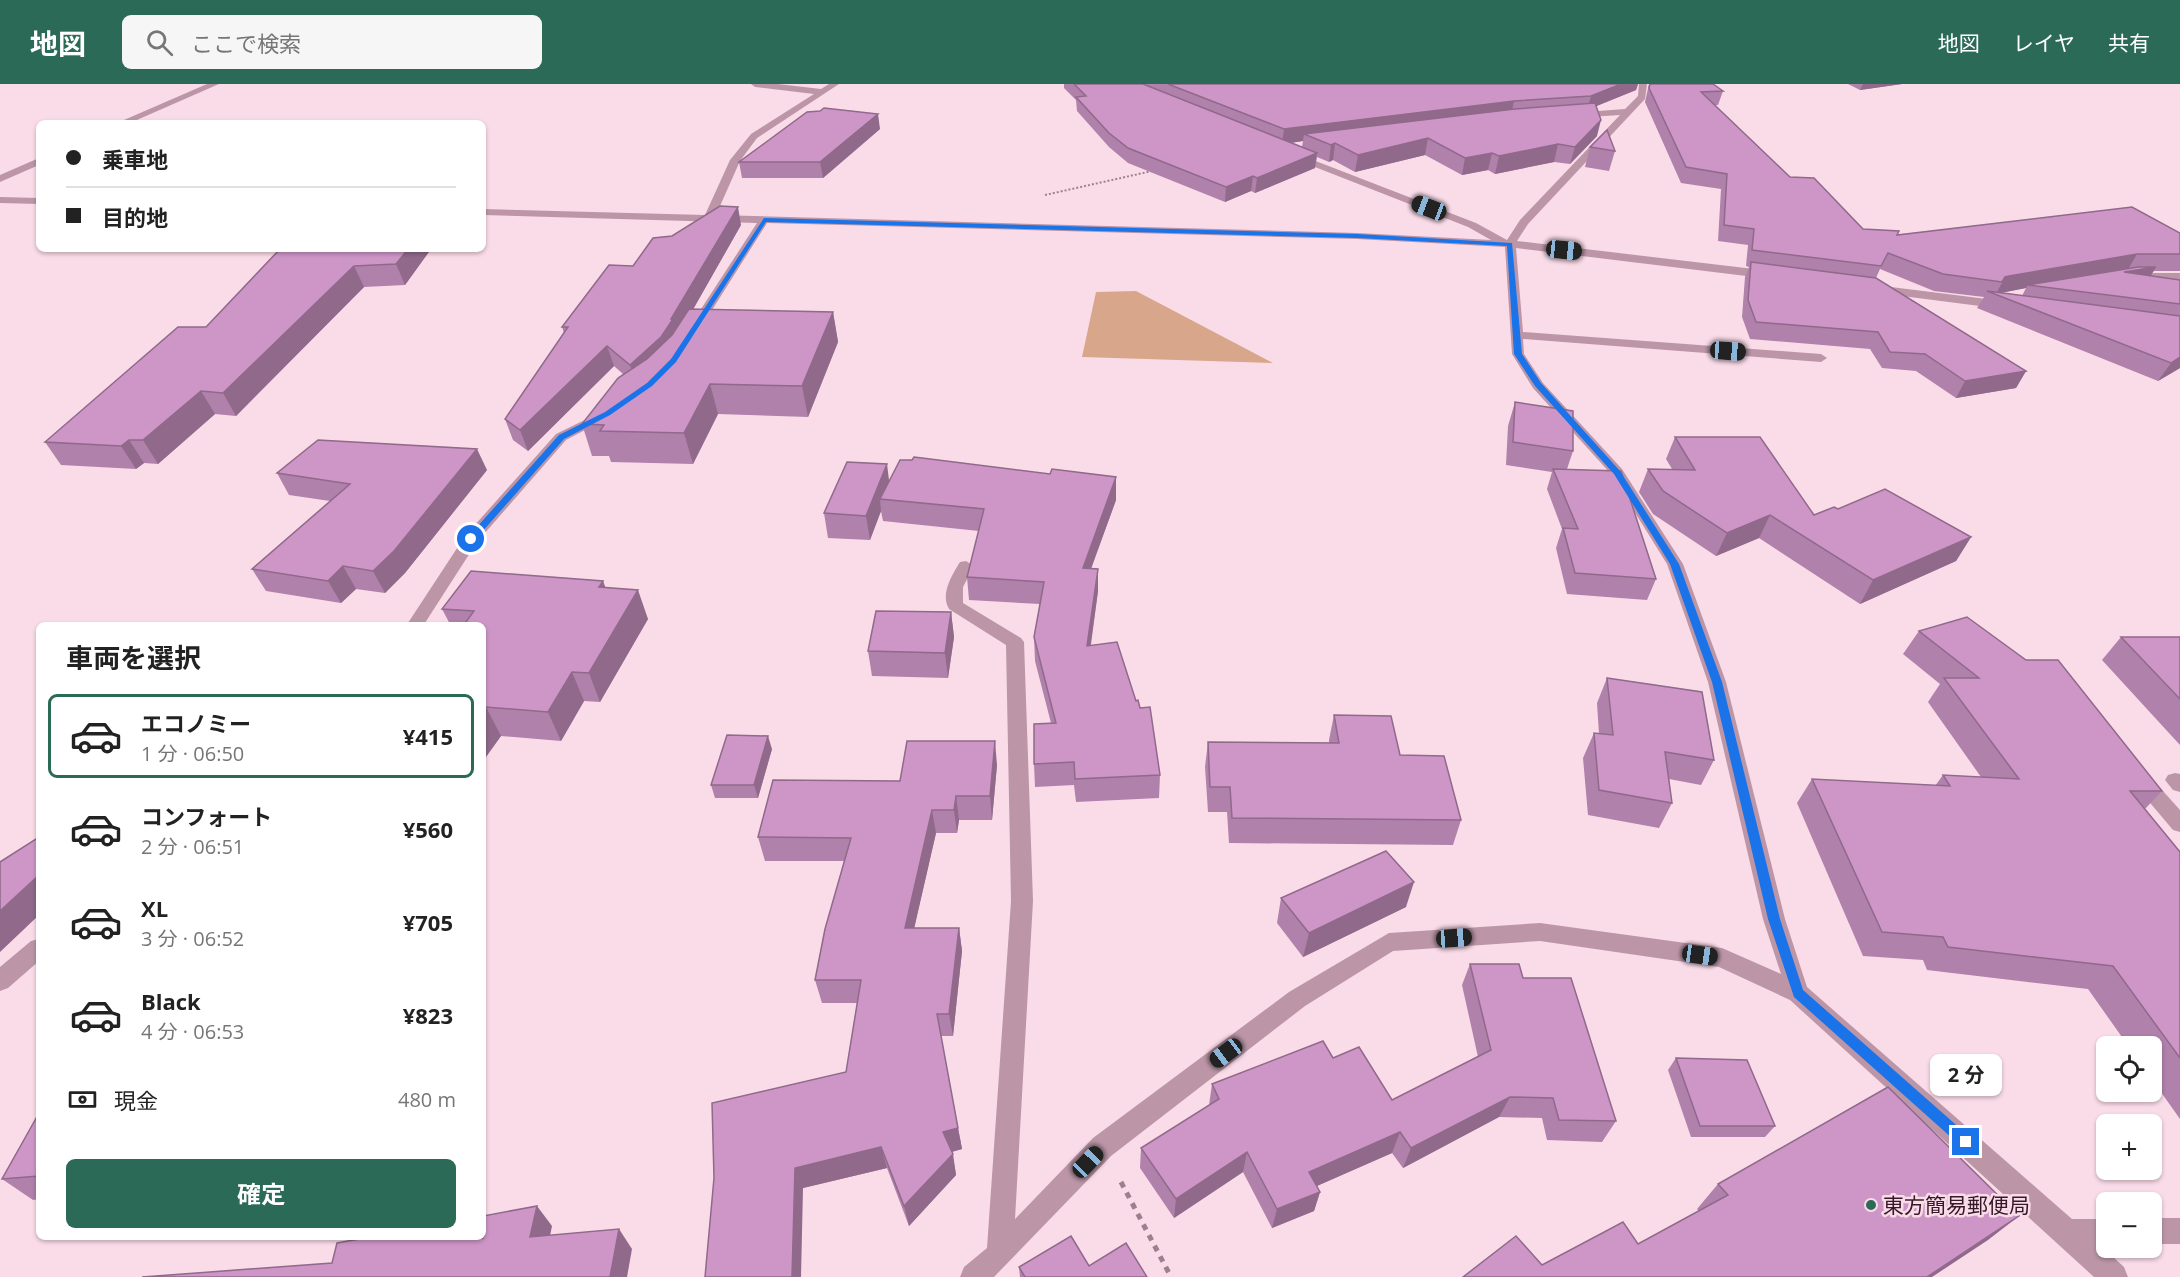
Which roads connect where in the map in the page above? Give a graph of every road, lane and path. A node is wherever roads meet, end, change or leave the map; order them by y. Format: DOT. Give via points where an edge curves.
graph roads {
  1 [pos="215,84"];
  2 [pos="755,84"];
  3 [pos="835,84"];
  4 [pos="1643,84"];
  5 [pos="824,92"];
  6 [pos="1629,112"];
  7 [pos="1558,117"];
  8 [pos="129,120"];
  9 [pos="1300,146"];
  10 [pos="36,162"];
  11 [pos="1154,170"];
  12 [pos="0,179"];
  13 [pos="1040,196"];
  14 [pos="0,200"];
  15 [pos="36,201"];
  16 [pos="486,212"];
  17 [pos="709,219"];
  18 [pos="764,220"];
  19 [pos="1510,244"];
  20 [pos="1786,278"];
  21 [pos="2180,278"];
  22 [pos="2116,279"];
  23 [pos="1866,288"];
  24 [pos="2014,302"];
  25 [pos="1517,335"];
  26 [pos="686,340"];
  27 [pos="1821,358"];
  28 [pos="616,408"];
  29 [pos="966,566"];
  30 [pos="417,622"];
  31 [pos="2147,786"];
  32 [pos="2180,824"];
  33 [pos="36,951"];
  34 [pos="0,981"];
  35 [pos="1798,993"];
  36 [pos="1102,1147"];
  37 [pos="2162,1231"];
  38 [pos="2180,1231"];
  39 [pos="2067,1232"];
  40 [pos="2096,1232"];
  41 [pos="1000,1254"];
  42 [pos="974,1277"];
  43 [pos="1171,1277"];
  44 [pos="2114,1277"];
  1 -- 8 [label="street"];
  2 -- 5 [label="street"];
  3 -- 5 [label="street"];
  4 -- 6 [label="street" via="1642,98"];
  5 -- 17 [label="street" via="754,136 735,159"];
  6 -- 7 [label="street"];
  6 -- 19 [label="street" via="1524,222"];
  9 -- 19 [label="street" via="1288,151"];
  10 -- 12 [label="street"];
  11 -- 13 [label="path"];
  14 -- 15 [label="street"];
  16 -- 17 [label="street"];
  17 -- 18 [label="street"];
  18 -- 19 [label="street" via="1357,236"];
  18 -- 26 [label="street"];
  19 -- 20 [label="street"];
  19 -- 25 [label="street"];
  21 -- 22 [label="street"];
  23 -- 24 [label="street" via="1980,302"];
  25 -- 27 [label="street"];
  25 -- 35 [label="street" via="1518,354 1538,385 1617,472 1675,564 1717,682 1774,919"];
  28 -- 30 [label="street" via="561,437 471,539"];
  29 -- 41 [label="street" via="955,588 955,605 1015,642 1022,901"];
  31 -- 32 [label="street"];
  33 -- 34 [label="street"];
  35 -- 36 [label="street" via="1722,958 1540,932 1389,942 1297,999"];
  35 -- 39 [label="street"];
  36 -- 41 [label="street"];
  36 -- 43 [label="path"];
  37 -- 38 [label="street"];
  39 -- 40 [label="street"];
  39 -- 44 [label="street"];
  41 -- 42 [label="street"];
}
